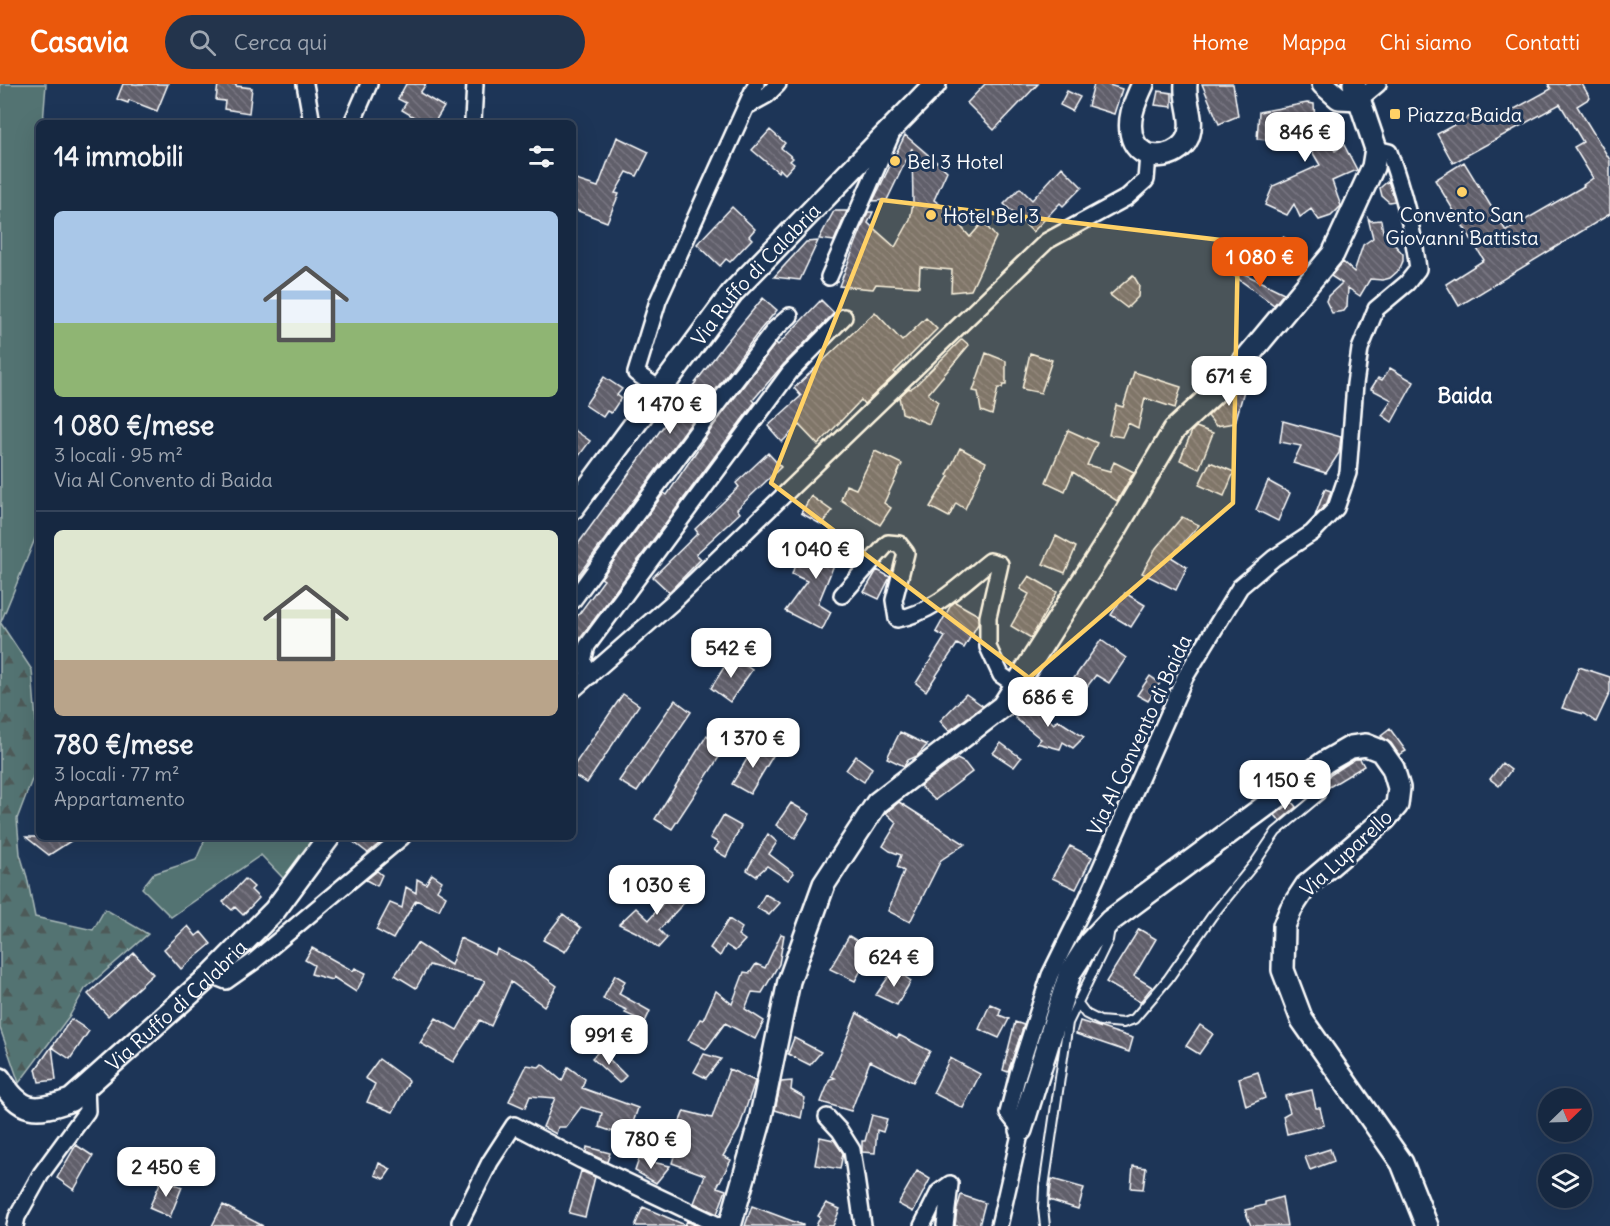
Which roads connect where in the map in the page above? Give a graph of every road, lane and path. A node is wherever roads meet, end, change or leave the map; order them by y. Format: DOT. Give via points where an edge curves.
graph roads {
  1 [pos="305,84"];
  2 [pos="369,84"];
  3 [pos="475,84"];
  4 [pos="756,84"];
  5 [pos="778,84"];
  6 [pos="935,84"];
  7 [pos="1143,84"];
  8 [pos="1186,84"];
  9 [pos="1323,84"];
  10 [pos="1378,84"];
  11 [pos="1361,89"];
  12 [pos="747,106"];
  13 [pos="311,120"];
  14 [pos="353,120"];
  15 [pos="473,120"];
  16 [pos="896,124"];
  17 [pos="1376,149"];
  18 [pos="1148,155"];
  19 [pos="829,277"];
  20 [pos="790,316"];
  21 [pos="844,317"];
  22 [pos="661,390"];
  23 [pos="576,504"];
  24 [pos="842,595"];
  25 [pos="576,596"];
  26 [pos="590,676"];
  27 [pos="1016,685"];
  28 [pos="576,688"];
  29 [pos="1320,795"];
  30 [pos="327,840"];
  31 [pos="398,840"];
  32 [pos="1110,921"];
  33 [pos="211,975"];
  34 [pos="1077,1002"];
  35 [pos="0,1079"];
  36 [pos="86,1087"];
  37 [pos="827,1117"];
  38 [pos="1021,1130"];
  39 [pos="460,1222"];
  40 [pos="15,1226"];
  41 [pos="720,1226"];
  42 [pos="730,1226"];
  43 [pos="863,1226"];
  44 [pos="922,1226"];
  45 [pos="945,1226"];
  46 [pos="999,1226"];
  47 [pos="1045,1226"];
  48 [pos="1427,1226"];
  1 -- 13 [label="street"];
  2 -- 14 [label="street"];
  3 -- 15 [label="street"];
  4 -- 12 [label="street"];
  5 -- 12 [label="street"];
  6 -- 16 [label="street, Via Ruffo di Calabria"];
  7 -- 18 [label="street" via="1133,108 1131,128 1135,143"];
  8 -- 18 [label="street" via="1189,136 1178,150 1162,156"];
  9 -- 11 [label="street" via="1339,98"];
  10 -- 11 [label="street"];
  11 -- 17 [label="street"];
  12 -- 22 [label="street" via="658,301 636,373"];
  16 -- 19 [label="street"];
  16 -- 22 [label="street, Via Ruffo di Calabria" via="732,293"];
  17 -- 27 [label="street" via="1373,167 1333,254 1229,379 1174,430"];
  17 -- 38 [label="street, Via Al Convento di Baida" via="1389,152 1414,235 1418,268 1407,283 1376,309 1360,349 1348,473 1336,508 1312,533 1240,587 1185,677 1050,975 1008,1113"];
  18 -- 26 [label="street" via="1146,180 1126,198 1047,241 673,602"];
  20 -- 25 [label="street" via="768,338"];
  21 -- 26 [label="street" via="790,372 587,646 584,661"];
  22 -- 23 [label="street, Via Ruffo di Calabria"];
  24 -- 27 [label="street" via="888,543 899,544 906,553 894,600 897,619 915,616 944,598 990,561 1000,564 988,617 988,647 1000,675"];
  26 -- 28 [label="street"];
  27 -- 42 [label="street" via="1003,706 877,803 824,884 789,981 760,1121"];
  29 -- 34 [label="lane" via="1276,832 1134,1019 1123,1023 1100,1021 1086,1014"];
  30 -- 33 [label="street, Via Ruffo di Calabria" via="275,910"];
  31 -- 33 [label="street" via="253,962 226,981"];
  32 -- 34 [label="lane" via="1108,940"];
  32 -- 38 [label="street, Via Luparello" via="1090,942 1070,973"];
  32 -- 48 [label="street, Via Luparello" via="1324,762 1351,747 1366,745 1381,751 1393,768 1397,805 1306,886 1284,926 1283,970 1302,1020 1402,1163"];
  33 -- 36 [label="street, Via Ruffo di Calabria"];
  34 -- 47 [label="lane" via="1066,1034 1044,1187"];
  35 -- 36 [label="street, Via Ruffo di Calabria" via="10,1095 36,1109 71,1100"];
  36 -- 40 [label="street" via="87,1111 41,1174"];
  37 -- 43 [label="street" via="852,1150"];
  38 -- 46 [label="street"];
  39 -- 41 [label="street" via="514,1125"];
  44 -- 45 [label="street" via="939,1192 951,1184"];
}
